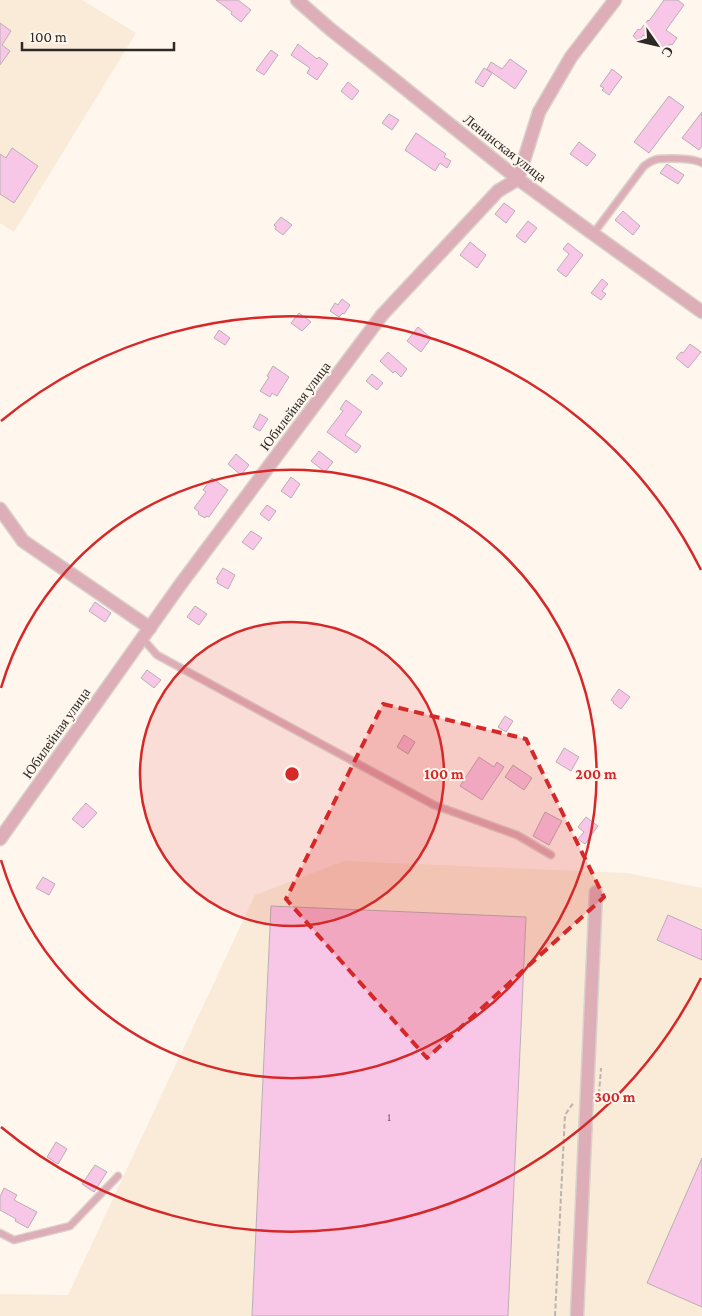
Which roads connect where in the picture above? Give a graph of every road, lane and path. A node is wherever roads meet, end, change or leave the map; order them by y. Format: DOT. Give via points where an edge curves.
graph roads {
  1 [pos="297,0"];
  2 [pos="614,0"];
  3 [pos="702,163"];
  4 [pos="518,179"];
  5 [pos="593,234"];
  6 [pos="702,312"];
  7 [pos="0,509"];
  8 [pos="150,628"];
  9 [pos="142,638"];
  10 [pos="0,839"];
  11 [pos="552,855"];
  12 [pos="596,892"];
  13 [pos="601,1068"];
  14 [pos="587,1100"];
  15 [pos="118,1176"];
  16 [pos="0,1233"];
  17 [pos="555,1316"];
  18 [pos="577,1316"];
  1 -- 4 [label="street, Ленинская улица"];
  2 -- 4 [label="street" via="571,57 539,112"];
  3 -- 5 [label="lane" via="692,159 650,162"];
  4 -- 5 [label="street, Ленинская улица"];
  4 -- 8 [label="street, Юбилейная улица" via="498,191 382,316"];
  5 -- 6 [label="street, Ленинская улица"];
  7 -- 8 [label="street" via="23,541"];
  8 -- 9 [label="street, Юбилейная улица"];
  9 -- 10 [label="street, Юбилейная улица"];
  9 -- 11 [label="lane" via="157,655 434,805 517,835"];
  12 -- 14 [label="street"];
  13 -- 14 [label="path" via="599,1101"];
  14 -- 17 [label="path" via="576,1100 565,1115"];
  14 -- 18 [label="street"];
  15 -- 16 [label="lane" via="70,1226 14,1240"];
}
